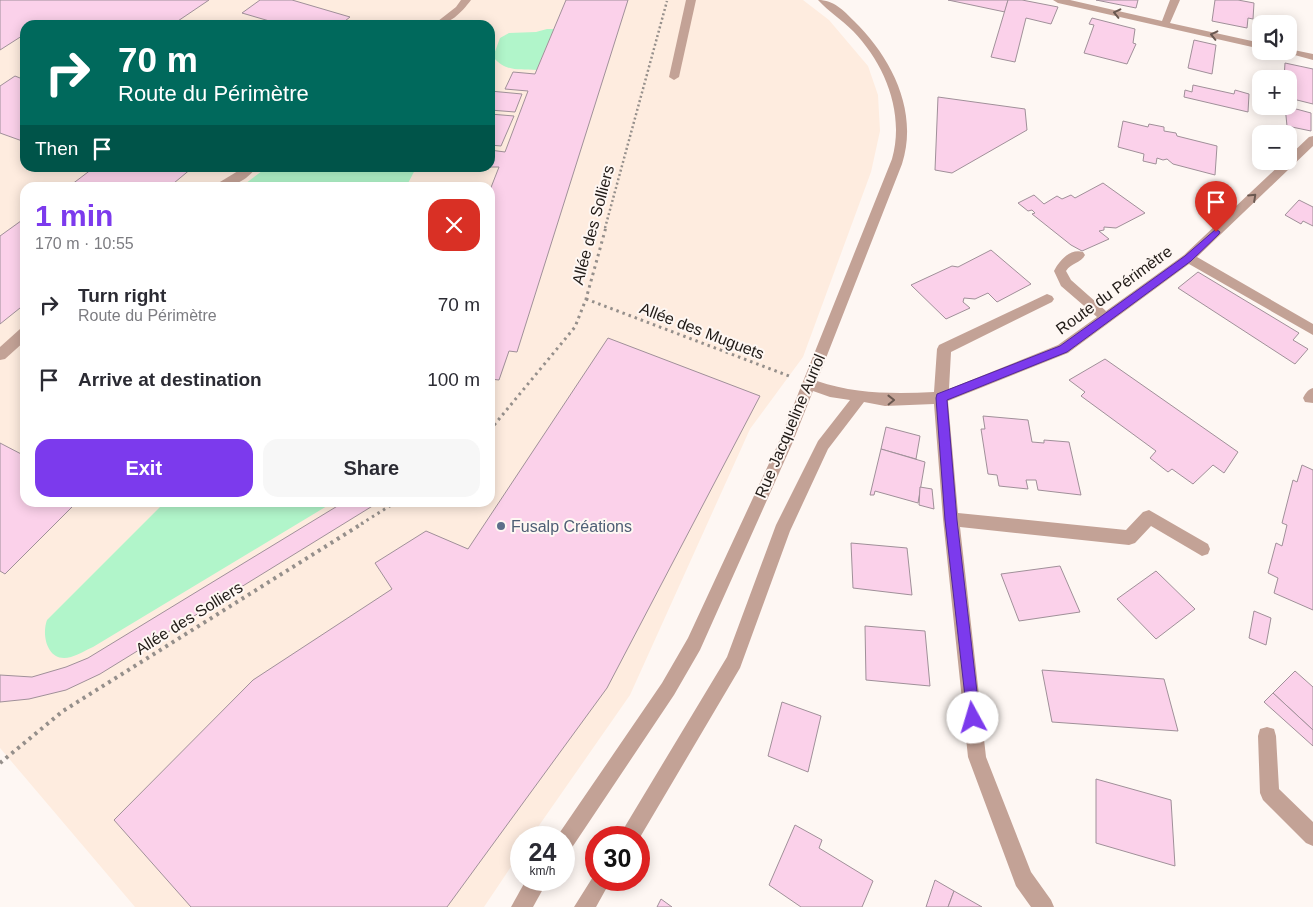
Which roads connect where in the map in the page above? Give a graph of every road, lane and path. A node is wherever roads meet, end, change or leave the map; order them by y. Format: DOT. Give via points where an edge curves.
graph roads {
  1 [pos="466,0"];
  2 [pos="667,0"];
  3 [pos="691,0"];
  4 [pos="823,0"];
  5 [pos="1058,0"];
  6 [pos="1175,0"];
  7 [pos="445,20"];
  8 [pos="1164,24"];
  9 [pos="1252,44"];
  10 [pos="1297,54"];
  11 [pos="1313,58"];
  12 [pos="674,77"];
  13 [pos="1313,140"];
  14 [pos="244,172"];
  15 [pos="230,182"];
  16 [pos="1079,255"];
  17 [pos="1188,258"];
  18 [pos="586,299"];
  19 [pos="1047,299"];
  20 [pos="1106,318"];
  21 [pos="1313,330"];
  22 [pos="20,337"];
  23 [pos="0,355"];
  24 [pos="809,384"];
  25 [pos="862,396"];
  26 [pos="941,398"];
  27 [pos="495,424"];
  28 [pos="388,507"];
  29 [pos="951,520"];
  30 [pos="1202,549"];
  31 [pos="1267,736"];
  32 [pos="0,763"];
  33 [pos="575,826"];
  34 [pos="635,826"];
  35 [pos="1313,836"];
  36 [pos="531,891"];
  37 [pos="594,891"];
  38 [pos="521,907"];
  39 [pos="584,907"];
  40 [pos="1044,907"];
  1 -- 7 [label="street"];
  2 -- 18 [label="path, Allée des Solliers"];
  3 -- 12 [label="street"];
  4 -- 24 [label="street, Rue Jacqueline Auriol" via="858,29 882,62 898,97 902,129 894,169"];
  8 -- 5 [label="street, one-way"];
  6 -- 8 [label="street"];
  9 -- 8 [label="street, one-way"];
  10 -- 11 [label="street"];
  17 -- 13 [label="street, Route du Périmètre, one-way"];
  14 -- 15 [label="street"];
  16 -- 20 [label="street" via="1065,262 1060,272 1066,283"];
  17 -- 20 [label="street, Route du Périmètre"];
  17 -- 21 [label="street"];
  18 -- 24 [label="path, Allée des Muguets"];
  18 -- 27 [label="path, Allée des Solliers" via="568,337"];
  19 -- 26 [label="street" via="944,349"];
  20 -- 26 [label="street, Route du Périmètre" via="1063,349"];
  22 -- 23 [label="street"];
  24 -- 25 [label="street, Route du Périmètre"];
  24 -- 33 [label="street, Rue Jacqueline Auriol" via="694,644 668,689"];
  25 -- 26 [label="street, Route du Périmètre, one-way" via="885,400"];
  25 -- 34 [label="street" via="823,445 786,521 734,662"];
  26 -- 29 [label="street"];
  28 -- 32 [label="path, Allée des Solliers" via="63,710"];
  29 -- 30 [label="street" via="1129,538 1148,517"];
  29 -- 40 [label="street" via="977,757 1023,879"];
  31 -- 35 [label="street" via="1270,793"];
  36 -- 38 [label="street"];
  37 -- 39 [label="street"];
}
